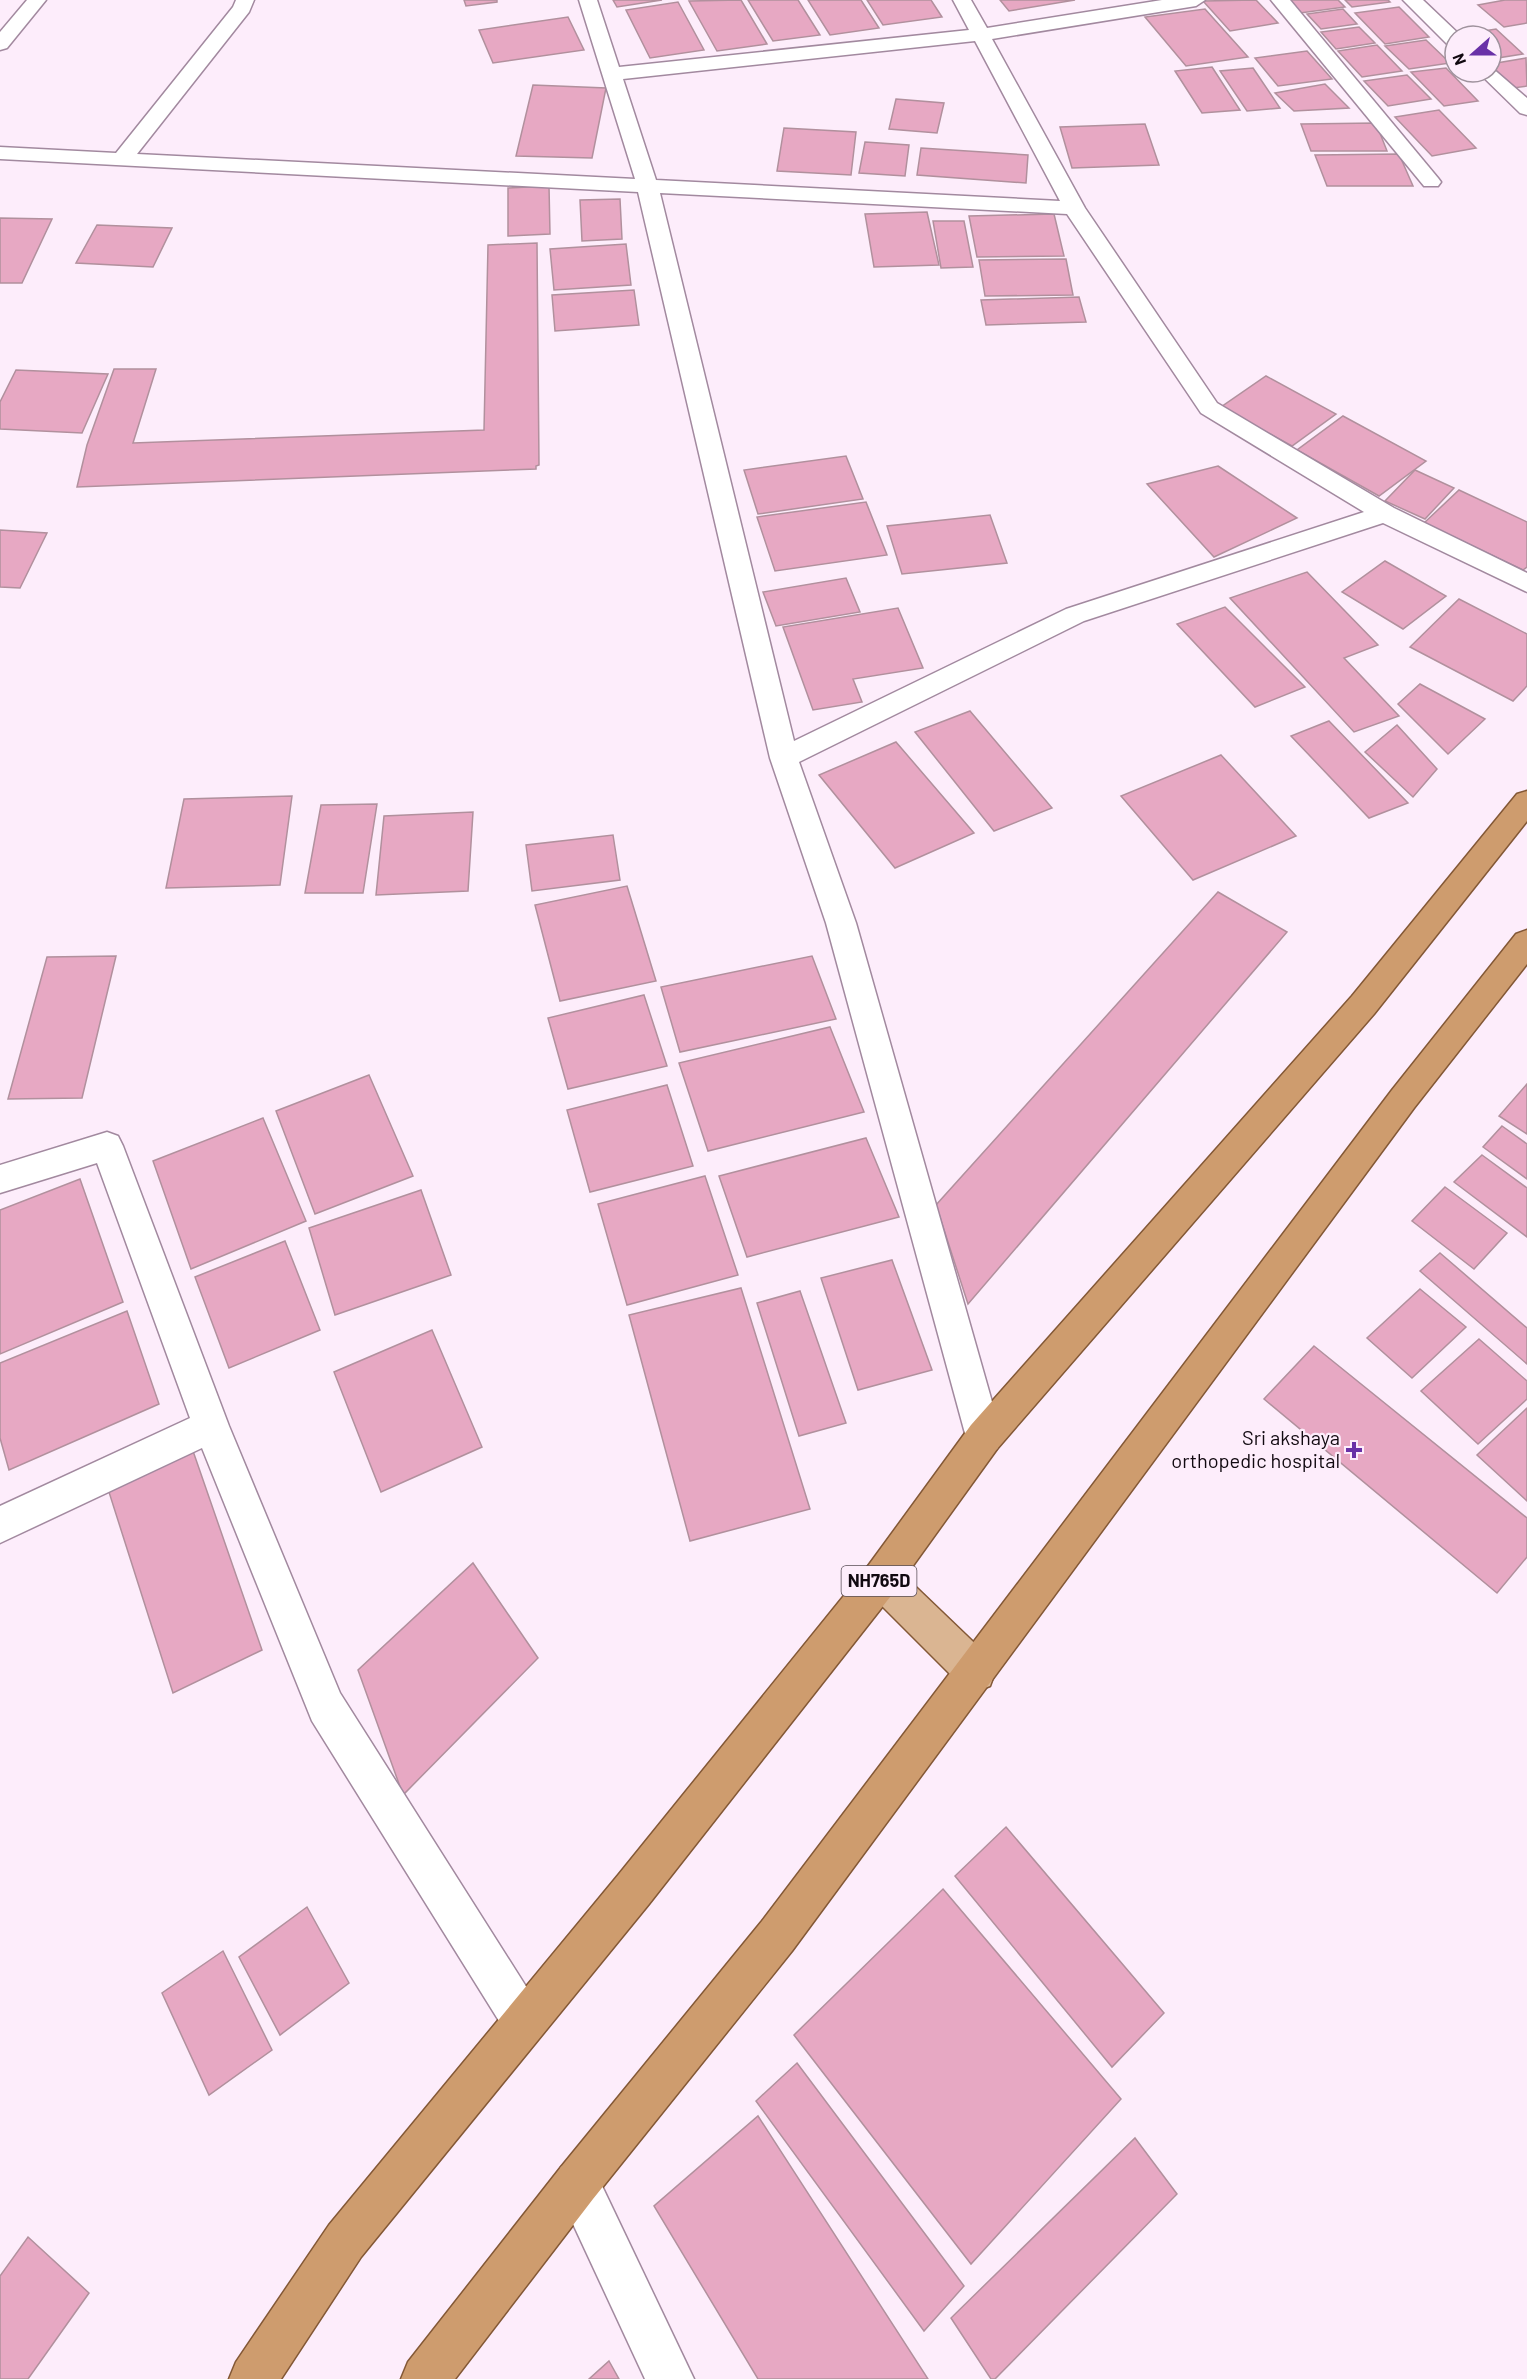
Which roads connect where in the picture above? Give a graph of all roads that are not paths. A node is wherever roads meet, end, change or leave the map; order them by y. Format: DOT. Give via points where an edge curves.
graph roads {
  1 [pos="37,0"];
  2 [pos="245,0"];
  3 [pos="588,0"];
  4 [pos="962,0"];
  5 [pos="1196,0"];
  6 [pos="1280,0"];
  7 [pos="1412,0"];
  8 [pos="1443,30"];
  9 [pos="980,34"];
  10 [pos="0,44"];
  11 [pos="612,74"];
  12 [pos="1501,84"];
  13 [pos="1527,109"];
  14 [pos="0,153"];
  15 [pos="122,159"];
  16 [pos="1431,182"];
  17 [pos="648,184"];
  18 [pos="1074,208"];
  19 [pos="1385,514"];
  20 [pos="1527,583"];
  21 [pos="784,758"];
  22 [pos="1527,801"];
  23 [pos="1527,942"];
  24 [pos="0,1179"];
  25 [pos="211,1426"];
  26 [pos="984,1437"];
  27 [pos="0,1526"];
  28 [pos="881,1579"];
  29 [pos="976,1672"];
  30 [pos="524,2022"];
  31 [pos="577,2183"];
  32 [pos="253,2379"];
  33 [pos="425,2379"];
  34 [pos="670,2379"];
  1 -- 10 [label="street"];
  2 -- 15 [label="street"];
  3 -- 11 [label="street"];
  4 -- 9 [label="street"];
  5 -- 9 [label="street"];
  6 -- 16 [label="street"];
  7 -- 8 [label="street"];
  9 -- 11 [label="street"];
  9 -- 18 [label="street"];
  11 -- 17 [label="street"];
  12 -- 13 [label="street"];
  14 -- 15 [label="street"];
  15 -- 17 [label="street"];
  17 -- 18 [label="street"];
  17 -- 21 [label="street"];
  18 -- 19 [label="street" via="1209,408"];
  19 -- 20 [label="street"];
  19 -- 21 [label="street" via="1075,615"];
  21 -- 26 [label="street" via="841,923"];
  22 -- 26 [label="highway, NH765D" via="1363,1005"];
  23 -- 29 [label="highway" via="1403,1099"];
  24 -- 25 [label="street" via="107,1146"];
  25 -- 27 [label="street"];
  25 -- 30 [label="street" via="326,1707"];
  26 -- 28 [label="highway, NH765D"];
  28 -- 29 [label="main road"];
  28 -- 30 [label="highway, NH765D"];
  29 -- 31 [label="highway" via="777,1936"];
  30 -- 32 [label="highway, NH765D" via="345,2241"];
  31 -- 33 [label="highway"];
  31 -- 34 [label="street"];
}
